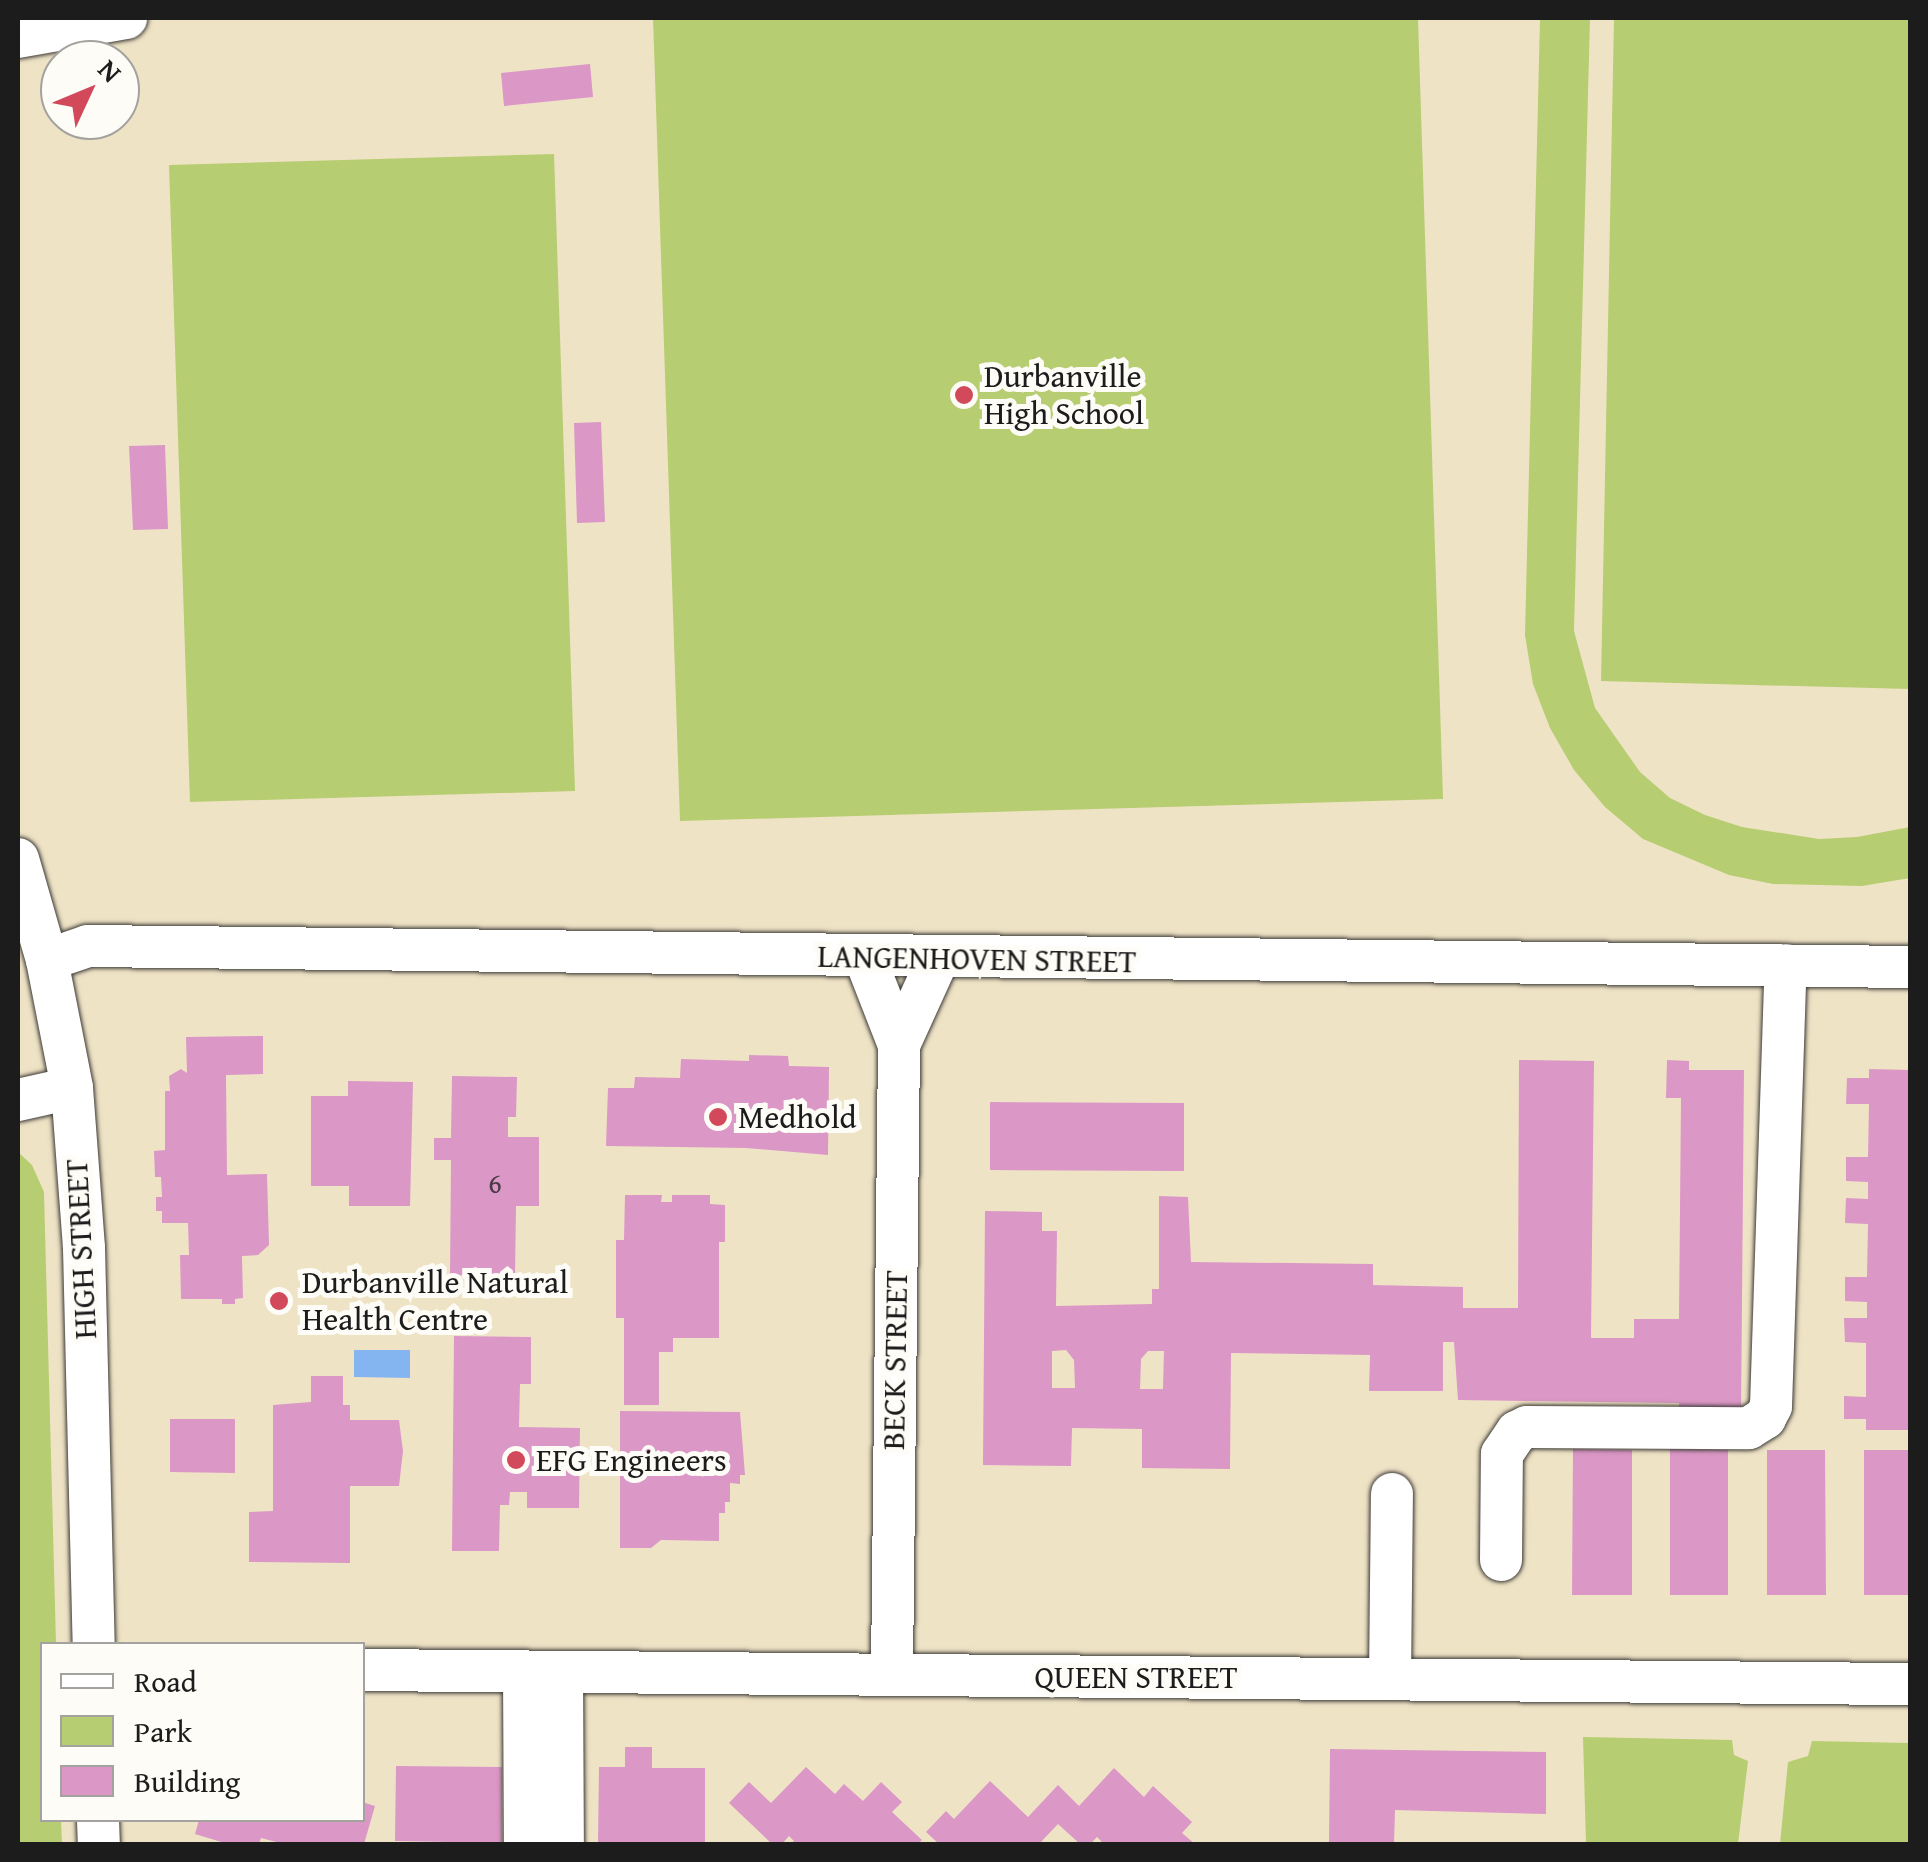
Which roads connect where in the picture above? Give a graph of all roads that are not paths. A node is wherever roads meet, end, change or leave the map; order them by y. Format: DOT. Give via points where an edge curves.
graph roads {
  1 [pos="126,18"];
  2 [pos="18,38"];
  3 [pos="18,859"];
  4 [pos="864,958"];
  5 [pos="938,959"];
  6 [pos="47,960"];
  7 [pos="1786,965"];
  8 [pos="1910,967"];
  9 [pos="899,1045"];
  10 [pos="72,1088"];
  11 [pos="18,1100"];
  12 [pos="1392,1494"];
  13 [pos="1501,1560"];
  14 [pos="94,1642"];
  15 [pos="365,1670"];
  16 [pos="543,1672"];
  17 [pos="892,1676"];
  18 [pos="1390,1680"];
  19 [pos="1910,1684"];
  20 [pos="526,1844"];
  21 [pos="564,1844"];
  1 -- 2 [label="street"];
  3 -- 6 [label="street, HIGH STREET"];
  4 -- 5 [label="street, LANGENHOVEN STREET"];
  4 -- 6 [label="street, LANGENHOVEN STREET" via="88,946"];
  4 -- 9 [label="street, BECK STREET"];
  5 -- 7 [label="street, LANGENHOVEN STREET"];
  5 -- 9 [label="street, BECK STREET"];
  6 -- 10 [label="street, HIGH STREET"];
  7 -- 8 [label="street, LANGENHOVEN STREET"];
  7 -- 13 [label="street" via="1765,1418 1750,1428 1517,1432 1502,1454"];
  9 -- 17 [label="street, BECK STREET"];
  10 -- 11 [label="street"];
  10 -- 14 [label="street, HIGH STREET" via="84,1248"];
  12 -- 18 [label="street"];
  15 -- 16 [label="street, QUEEN STREET"];
  16 -- 17 [label="street, QUEEN STREET"];
  16 -- 20 [label="street"];
  16 -- 21 [label="street"];
  17 -- 18 [label="street, QUEEN STREET"];
  18 -- 19 [label="street, QUEEN STREET"];
}
